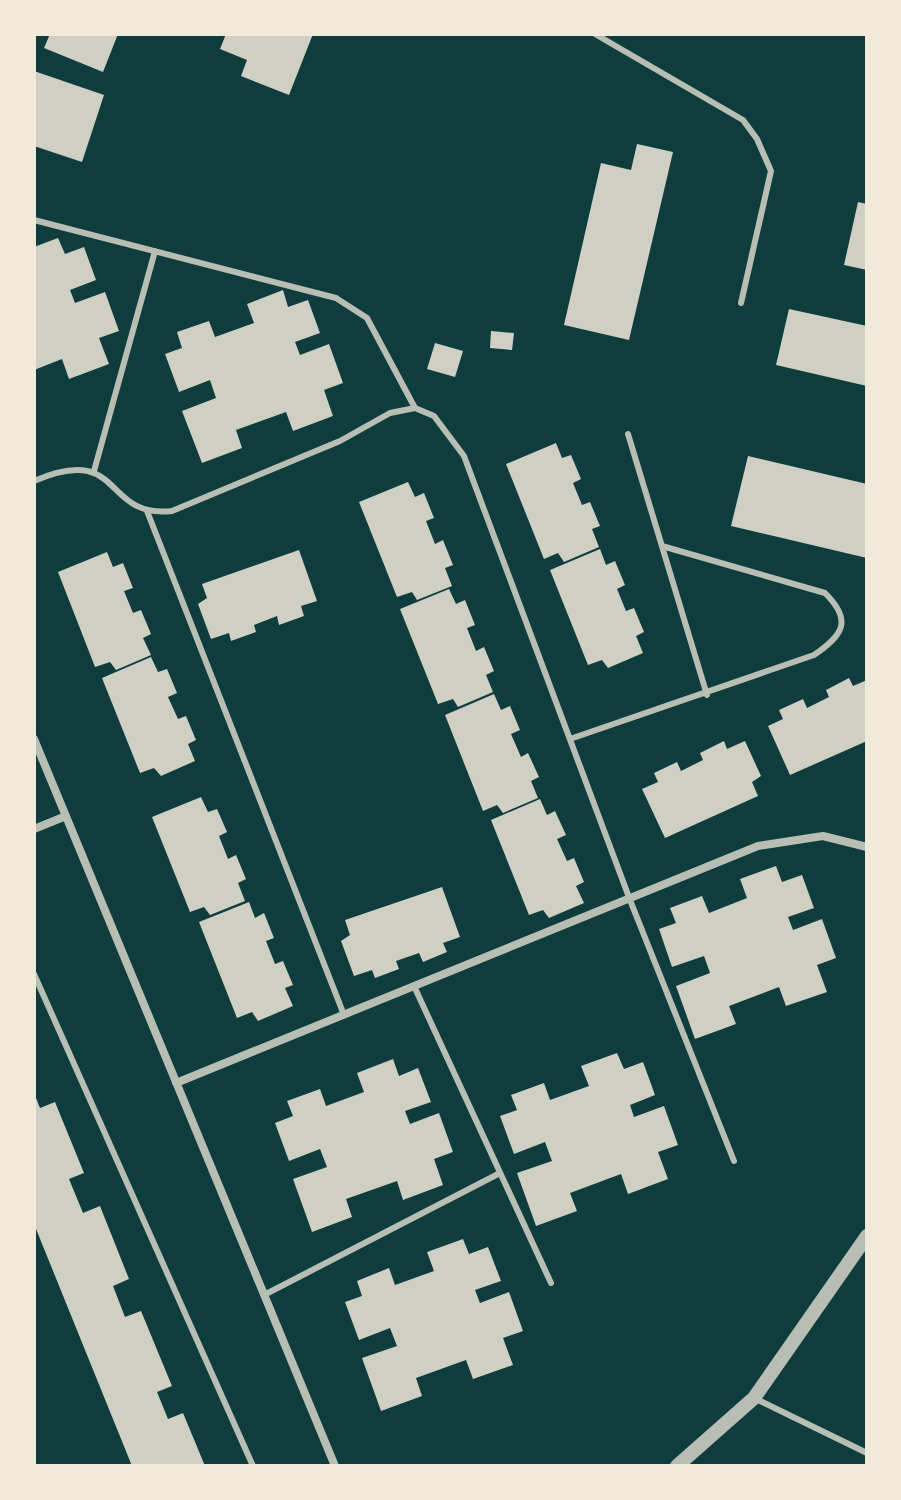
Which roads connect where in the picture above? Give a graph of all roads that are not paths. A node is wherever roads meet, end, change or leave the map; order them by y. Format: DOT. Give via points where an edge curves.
graph roads {
  1 [pos="595,34"];
  2 [pos="34,220"];
  3 [pos="155,251"];
  4 [pos="741,303"];
  5 [pos="415,408"];
  6 [pos="628,434"];
  7 [pos="94,471"];
  8 [pos="34,481"];
  9 [pos="147,511"];
  10 [pos="662,546"];
  11 [pos="707,695"];
  12 [pos="34,739"];
  13 [pos="570,739"];
  14 [pos="66,816"];
  15 [pos="34,829"];
  16 [pos="867,847"];
  17 [pos="630,900"];
  18 [pos="34,974"];
  19 [pos="414,986"];
  20 [pos="344,1015"];
  21 [pos="176,1083"];
  22 [pos="734,1161"];
  23 [pos="500,1173"];
  24 [pos="867,1236"];
  25 [pos="551,1283"];
  26 [pos="264,1295"];
  27 [pos="754,1398"];
  28 [pos="867,1453"];
  29 [pos="253,1466"];
  30 [pos="335,1466"];
  31 [pos="677,1466"];
  1 -- 4 [label="lane" via="743,120 757,139 771,171"];
  2 -- 3 [label="lane"];
  3 -- 5 [label="lane" via="336,298 367,318"];
  3 -- 7 [label="lane"];
  5 -- 9 [label="lane" via="390,413 340,441 172,511"];
  5 -- 13 [label="lane" via="434,416 464,456"];
  6 -- 10 [label="lane"];
  7 -- 8 [label="lane" via="72,468"];
  7 -- 9 [label="lane" via="131,505"];
  9 -- 20 [label="lane"];
  10 -- 11 [label="lane"];
  10 -- 11 [label="lane" via="825,593 839,607 842,623 836,640 814,655"];
  11 -- 13 [label="lane"];
  12 -- 14 [label="street"];
  13 -- 17 [label="lane"];
  14 -- 15 [label="street"];
  14 -- 21 [label="street"];
  16 -- 17 [label="street" via="823,836 758,846"];
  17 -- 19 [label="street"];
  17 -- 22 [label="lane"];
  18 -- 29 [label="lane"];
  19 -- 20 [label="street"];
  19 -- 23 [label="lane"];
  20 -- 21 [label="street"];
  21 -- 26 [label="street"];
  23 -- 25 [label="lane"];
  23 -- 26 [label="lane"];
  24 -- 27 [label="street"];
  26 -- 30 [label="street"];
  27 -- 28 [label="lane"];
  27 -- 31 [label="street"];
}
